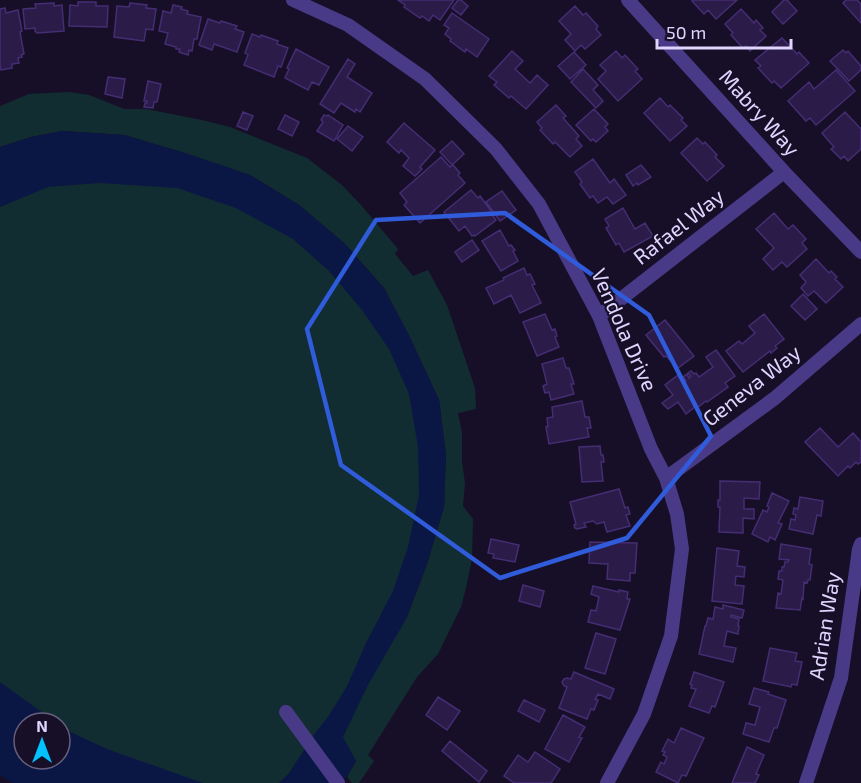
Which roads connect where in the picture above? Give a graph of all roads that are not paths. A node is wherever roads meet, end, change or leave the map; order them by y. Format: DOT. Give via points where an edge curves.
graph roads {
  1 [pos="293,0"];
  2 [pos="628,0"];
  3 [pos="784,172"];
  4 [pos="861,252"];
  5 [pos="599,316"];
  6 [pos="861,324"];
  7 [pos="666,478"];
  8 [pos="861,544"];
  9 [pos="286,712"];
  10 [pos="338,783"];
  11 [pos="607,783"];
  12 [pos="806,783"];
  1 -- 5 [label="street, Vendola Drive" via="348,26 425,79 496,149 539,204"];
  2 -- 3 [label="street, Mabry Way"];
  3 -- 4 [label="street, Mabry Way"];
  3 -- 5 [label="street, Rafael Way"];
  5 -- 7 [label="street, Vendola Drive"];
  6 -- 7 [label="street, Geneva Way" via="775,398"];
  7 -- 11 [label="street, Vendola Drive" via="682,549 671,636 644,714"];
  8 -- 12 [label="street, Adrian Way" via="841,678"];
  9 -- 10 [label="street"];
}
